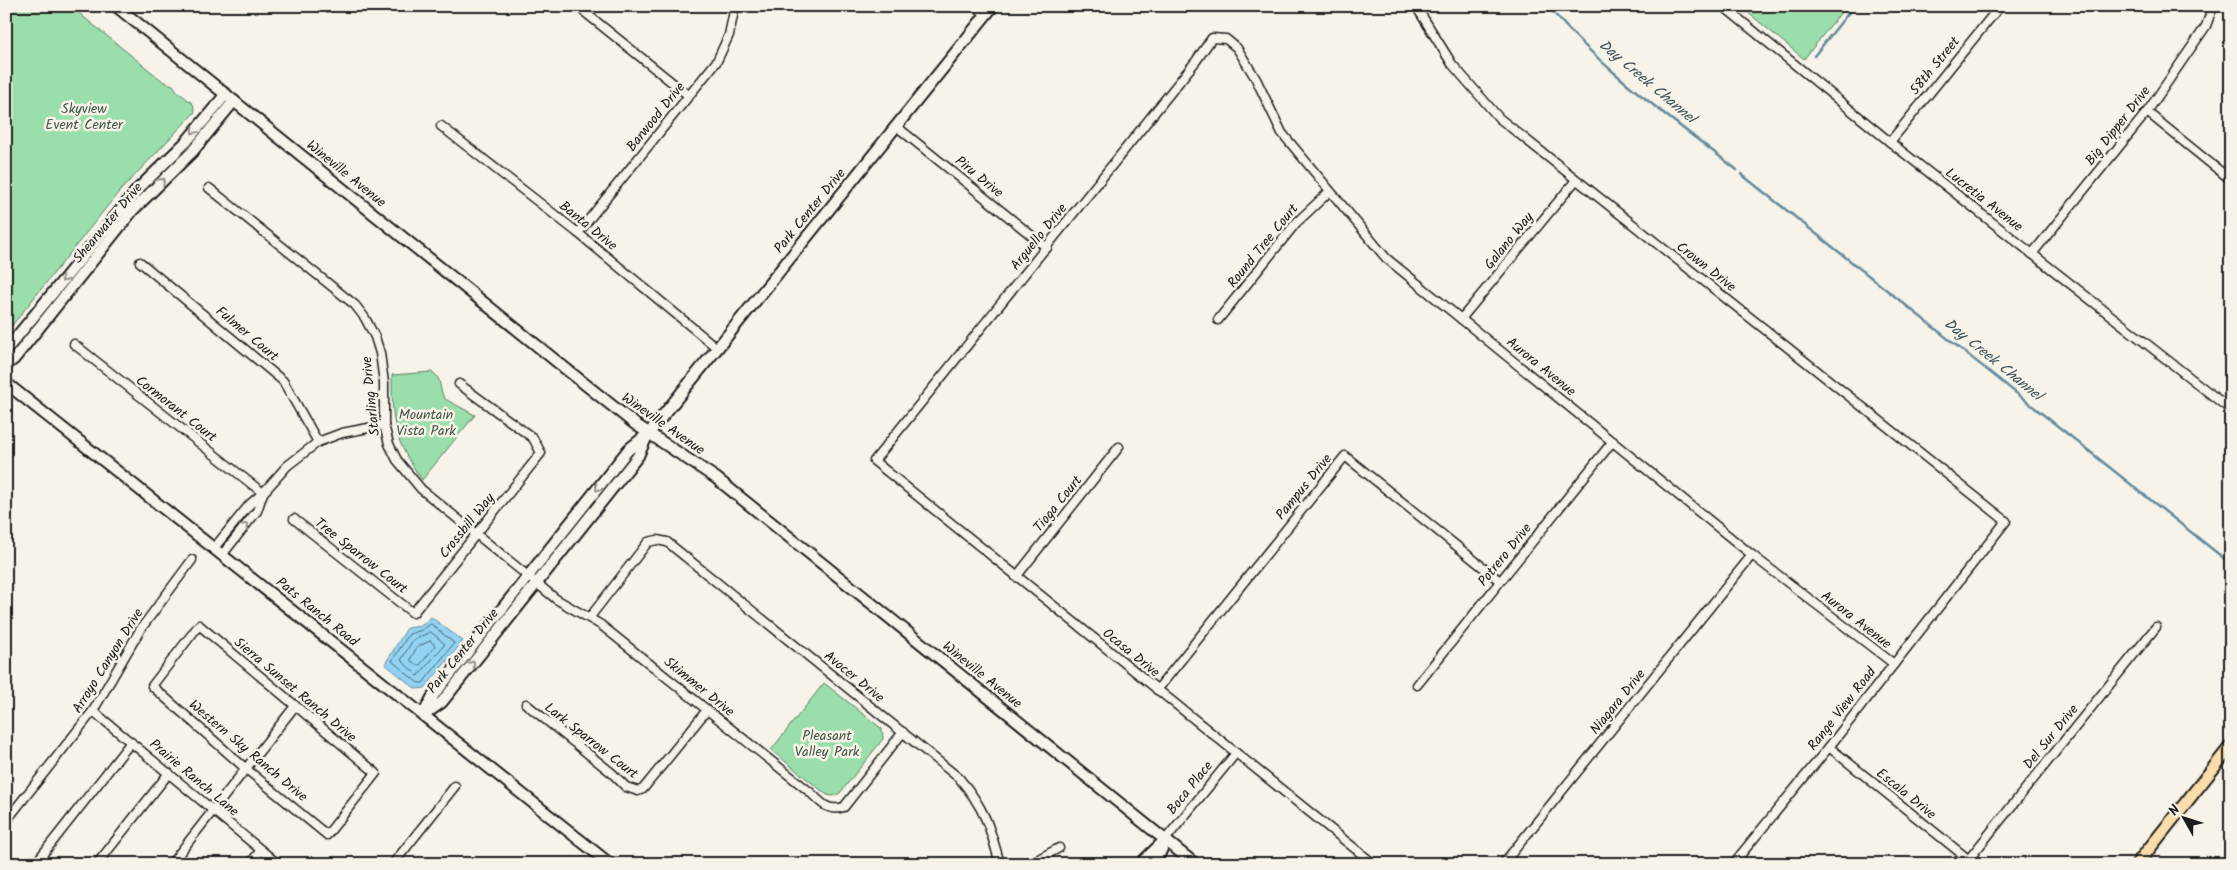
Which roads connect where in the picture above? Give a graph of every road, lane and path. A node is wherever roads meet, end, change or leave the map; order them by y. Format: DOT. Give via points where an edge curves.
graph roads {
  1 [pos="116,6"];
  2 [pos="578,6"];
  3 [pos="735,6"];
  4 [pos="976,6"];
  5 [pos="1416,6"];
  6 [pos="1723,6"];
  7 [pos="2000,6"];
  8 [pos="2213,6"];
  9 [pos="990,10"];
  10 [pos="1226,39"];
  11 [pos="226,94"];
  12 [pos="689,96"];
  13 [pos="234,101"];
  14 [pos="2147,112"];
  15 [pos="441,126"];
  16 [pos="896,126"];
  17 [pos="1890,142"];
  18 [pos="1576,180"];
  19 [pos="2231,180"];
  20 [pos="209,188"];
  21 [pos="1330,191"];
  22 [pos="578,233"];
  23 [pos="1047,248"];
  24 [pos="2032,254"];
  25 [pos="140,262"];
  26 [pos="1462,319"];
  27 [pos="1218,320"];
  28 [pos="74,344"];
  29 [pos="717,348"];
  30 [pos="6,350"];
  31 [pos="6,365"];
  32 [pos="6,383"];
  33 [pos="459,384"];
  34 [pos="2231,410"];
  35 [pos="384,425"];
  36 [pos="649,433"];
  37 [pos="318,442"];
  38 [pos="1613,442"];
  39 [pos="1119,447"];
  40 [pos="874,461"];
  41 [pos="263,494"];
  42 [pos="294,519"];
  43 [pos="2006,521"];
  44 [pos="477,534"];
  45 [pos="218,551"];
  46 [pos="1752,555"];
  47 [pos="192,560"];
  48 [pos="1016,577"];
  49 [pos="532,580"];
  50 [pos="1500,581"];
  51 [pos="413,613"];
  52 [pos="590,618"];
  53 [pos="2156,627"];
  54 [pos="1894,664"];
  55 [pos="1418,685"];
  56 [pos="152,686"];
  57 [pos="1157,690"];
  58 [pos="526,704"];
  59 [pos="295,706"];
  60 [pos="93,710"];
  61 [pos="707,710"];
  62 [pos="424,715"];
  63 [pos="903,732"];
  64 [pos="131,742"];
  65 [pos="2231,746"];
  66 [pos="1829,747"];
  67 [pos="1236,753"];
  68 [pos="246,768"];
  69 [pos="169,773"];
  70 [pos="455,786"];
  71 [pos="212,810"];
  72 [pos="6,821"];
  73 [pos="327,835"];
  74 [pos="1165,840"];
  75 [pos="1059,848"];
  76 [pos="261,850"];
  77 [pos="1967,862"];
  78 [pos="35,864"];
  79 [pos="97,864"];
  80 [pos="171,864"];
  81 [pos="250,864"];
  82 [pos="278,864"];
  83 [pos="393,864"];
  84 [pos="610,864"];
  85 [pos="1000,864"];
  86 [pos="1029,864"];
  87 [pos="1140,864"];
  88 [pos="1155,864"];
  89 [pos="1194,864"];
  90 [pos="1374,864"];
  91 [pos="1503,864"];
  92 [pos="1733,864"];
  93 [pos="2137,864"];
  1 -- 11 [label="street, Wineville Avenue"];
  2 -- 12 [label="street"];
  3 -- 12 [label="street, Barwood Drive" via="729,35 717,61"];
  4 -- 9 [label="street"];
  5 -- 18 [label="street, Crown Drive" via="1452,64 1499,118"];
  6 -- 17 [label="street, Lucretia Avenue"];
  7 -- 17 [label="street, 58th Street"];
  8 -- 14 [label="street, Big Dipper Drive" via="2206,26"];
  9 -- 16 [label="street, Park Center Drive"];
  10 -- 21 [label="street, Aurora Avenue" via="1237,48 1256,79 1282,133"];
  10 -- 23 [label="street, Arguello Drive" via="1212,38"];
  11 -- 13 [label="street, Wineville Avenue"];
  11 -- 30 [label="street, Shearwater Drive, one-way" via="186,142 127,202"];
  12 -- 22 [label="street, Barwood Drive"];
  31 -- 13 [label="street, Shearwater Drive, one-way" via="133,210 192,152"];
  13 -- 36 [label="street, Wineville Avenue"];
  14 -- 19 [label="street"];
  14 -- 24 [label="street, Big Dipper Drive"];
  15 -- 22 [label="street, Banta Drive"];
  16 -- 23 [label="street, Piru Drive"];
  16 -- 29 [label="street, Park Center Drive"];
  17 -- 24 [label="street, Lucretia Avenue"];
  18 -- 26 [label="street, Galano Way"];
  18 -- 43 [label="street, Crown Drive"];
  20 -- 35 [label="street, Starling Drive" via="329,283 365,318 380,353"];
  21 -- 26 [label="street, Aurora Avenue" via="1386,258"];
  21 -- 27 [label="street, Round Tree Court" via="1296,223"];
  22 -- 29 [label="street, Banta Drive"];
  23 -- 40 [label="street, Arguello Drive"];
  24 -- 34 [label="street, Lucretia Avenue"];
  25 -- 37 [label="street, Fulmer Court" via="283,381"];
  26 -- 38 [label="street, Aurora Avenue"];
  28 -- 41 [label="street, Cormorant Court"];
  29 -- 36 [label="street, Park Center Drive"];
  32 -- 45 [label="street, Pats Ranch Road"];
  33 -- 44 [label="street, Crossbill Way" via="533,438 540,453"];
  35 -- 37 [label="street" via="342,433"];
  35 -- 44 [label="street, Starling Drive" via="389,444 408,475 421,490"];
  36 -- 49 [label="street, Park Center Drive" via="628,450"];
  36 -- 74 [label="street, Wineville Avenue" via="716,478"];
  37 -- 41 [label="street" via="287,466"];
  38 -- 46 [label="street, Aurora Avenue"];
  38 -- 50 [label="street, Potrero Drive"];
  39 -- 48 [label="street, Tioga Court"];
  40 -- 48 [label="street, Ocasa Drive"];
  41 -- 45 [label="street" via="250,504"];
  42 -- 51 [label="street, Tree Sparrow Court"];
  43 -- 54 [label="street, Range View Road"];
  44 -- 49 [label="street, Starling Drive"];
  44 -- 51 [label="street, Crossbill Way"];
  45 -- 62 [label="street, Pats Ranch Road"];
  46 -- 54 [label="street, Aurora Avenue"];
  46 -- 91 [label="street, Niagara Drive"];
  47 -- 60 [label="street, Arroyo Canyon Drive" via="140,630"];
  48 -- 57 [label="street, Ocasa Drive"];
  49 -- 52 [label="street, Skimmer Drive" via="564,604"];
  49 -- 62 [label="street, Park Center Drive" via="433,696"];
  50 -- 55 [label="street, Potrero Drive"];
  50 -- 57 [label="street, Pampus Drive" via="1345,456"];
  52 -- 61 [label="street, Skimmer Drive"];
  52 -- 63 [label="street, Avocer Drive" via="648,542 667,542"];
  53 -- 77 [label="street, Del Sur Drive"];
  54 -- 66 [label="street, Range View Road"];
  56 -- 59 [label="street, Sierra Sunset Ranch Drive" via="199,625"];
  56 -- 68 [label="street, Western Sky Ranch Drive"];
  57 -- 67 [label="street, Ocasa Drive"];
  58 -- 61 [label="street, Lark Sparrow Court" via="612,772 626,787 638,791 644,789"];
  59 -- 68 [label="street"];
  59 -- 73 [label="street, Sierra Sunset Ranch Drive" via="376,773"];
  60 -- 64 [label="street, Prairie Ranch Lane"];
  60 -- 72 [label="street, Arroyo Canyon Drive"];
  61 -- 63 [label="street, Skimmer Drive" via="827,808 835,810 844,807"];
  62 -- 84 [label="street, Pats Ranch Road"];
  63 -- 85 [label="street, Avocer Drive" via="959,778 974,795 985,814"];
  64 -- 69 [label="street, Prairie Ranch Lane"];
  64 -- 78 [label="street"];
  65 -- 93 [label="main road"];
  66 -- 77 [label="street, Escala Drive"];
  66 -- 92 [label="street, Range View Road"];
  67 -- 74 [label="street, Boca Place"];
  67 -- 90 [label="street, Ocasa Drive"];
  68 -- 71 [label="street"];
  68 -- 73 [label="street, Western Sky Ranch Drive"];
  69 -- 71 [label="street, Prairie Ranch Lane"];
  69 -- 79 [label="street"];
  70 -- 83 [label="street"];
  71 -- 76 [label="street, Prairie Ranch Lane"];
  71 -- 80 [label="street"];
  74 -- 87 [label="street, Boca Place"];
  74 -- 88 [label="street, Boca Place"];
  74 -- 89 [label="street, Wineville Avenue"];
  75 -- 86 [label="street"];
  76 -- 81 [label="street"];
  76 -- 82 [label="street, Prairie Ranch Lane"];
}
